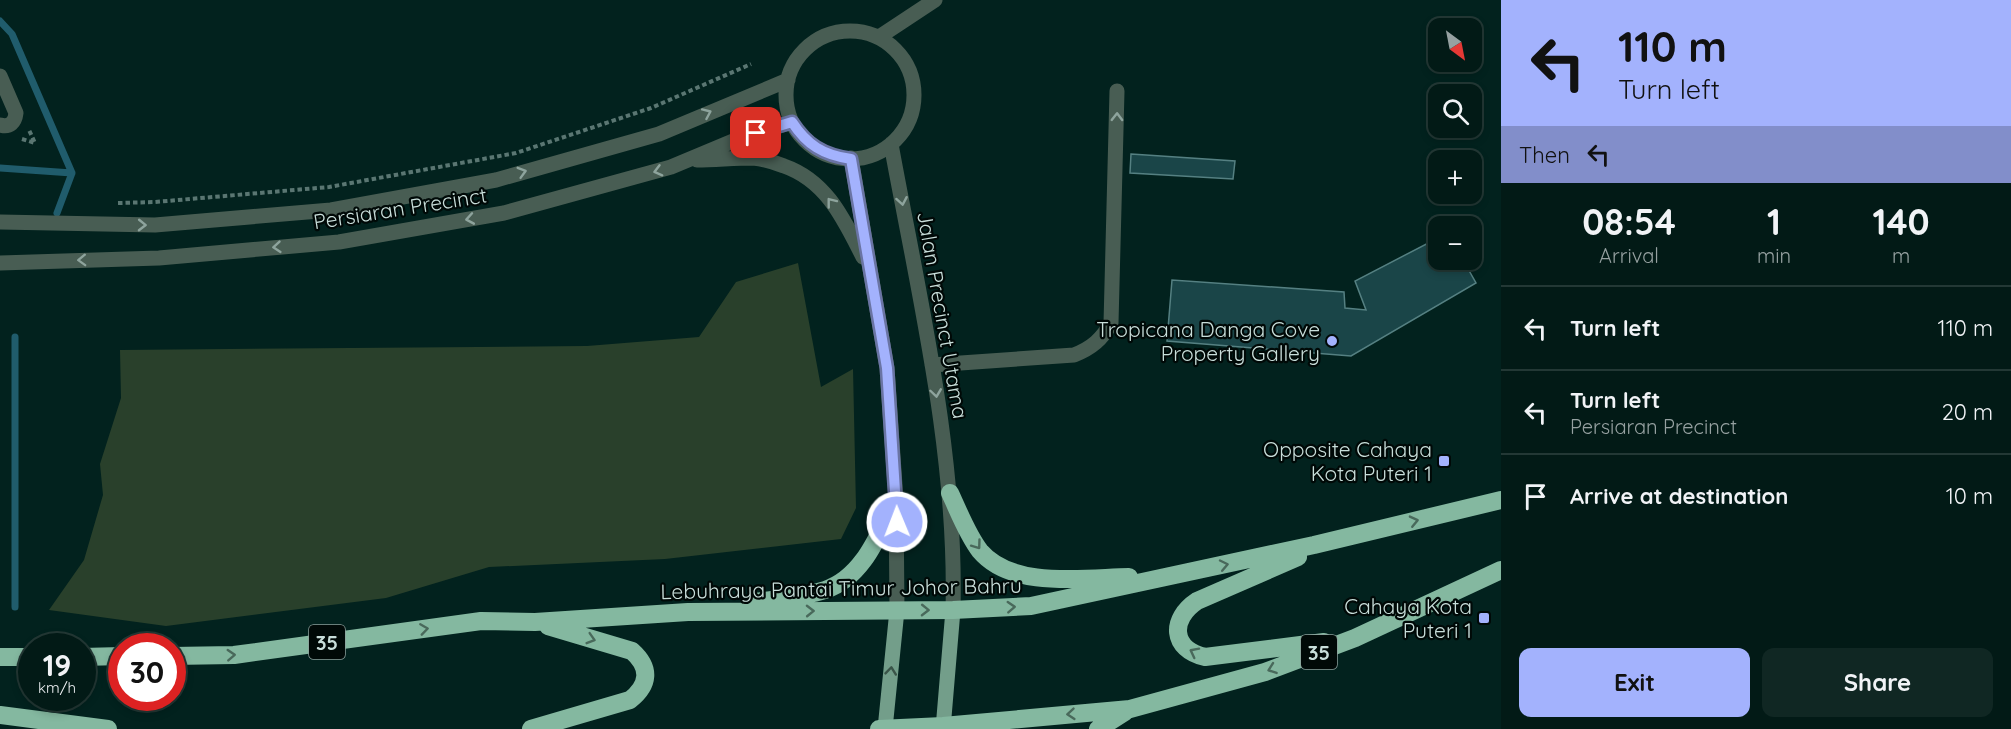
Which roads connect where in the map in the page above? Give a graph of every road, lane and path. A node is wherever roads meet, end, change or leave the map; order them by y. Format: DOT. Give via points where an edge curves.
graph roads {
  1 [pos="935,0"];
  2 [pos="879,37"];
  3 [pos="751,64"];
  4 [pos="0,76"];
  5 [pos="788,80"];
  6 [pos="1117,91"];
  7 [pos="792,122"];
  8 [pos="0,125"];
  9 [pos="891,144"];
  10 [pos="851,159"];
  11 [pos="687,161"];
  12 [pos="108,204"];
  13 [pos="0,222"];
  14 [pos="0,262"];
  15 [pos="870,271"];
  16 [pos="932,364"];
  17 [pos="950,493"];
  18 [pos="896,500"];
  19 [pos="1501,500"];
  20 [pos="1345,538"];
  21 [pos="1501,570"];
  22 [pos="1167,577"];
  23 [pos="897,609"];
  24 [pos="953,610"];
  25 [pos="688,612"];
  26 [pos="535,622"];
  27 [pos="1355,638"];
  28 [pos="186,656"];
  29 [pos="0,657"];
  30 [pos="18,657"];
  31 [pos="1130,709"];
  32 [pos="0,716"];
  33 [pos="943,727"];
  34 [pos="108,729"];
  35 [pos="531,729"];
  36 [pos="879,729"];
  37 [pos="885,729"];
  38 [pos="1098,729"];
  1 -- 2 [label="street"];
  2 -- 5 [label="street" via="847,31 823,37 803,51"];
  2 -- 9 [label="street" via="903,58 914,87 910,118"];
  3 -- 12 [label="path" via="651,108 516,153 329,187"];
  4 -- 8 [label="street" via="16,112 12,124"];
  5 -- 7 [label="street" via="786,94"];
  13 -- 5 [label="street, Persiaran Precinct, one-way" via="155,225 331,210 495,180 659,134"];
  16 -- 6 [label="street, one-way" via="1074,354 1089,348 1105,334 1111,323"];
  7 -- 10 [label="street" via="816,148"];
  7 -- 11 [label="street, Persiaran Precinct"];
  9 -- 10 [label="street" via="879,152"];
  9 -- 16 [label="street, Jalan Precinct Utama, one-way"];
  10 -- 15 [label="street"];
  11 -- 14 [label="street, Persiaran Precinct, one-way" via="504,213 339,242 159,258"];
  15 -- 11 [label="street, one-way" via="832,201 794,169 755,158"];
  15 -- 18 [label="street" via="887,368"];
  16 -- 17 [label="street, Jalan Precinct Utama, one-way"];
  17 -- 22 [label="highway, one-way" via="981,551 1012,573 1047,578"];
  17 -- 24 [label="street, Jalan Precinct Utama"];
  18 -- 23 [label="street"];
  18 -- 25 [label="highway" via="863,562 839,583 812,593"];
  20 -- 19 [label="highway, Lebuhraya Pantai Timur Johor Bahru / 35, one-way"];
  22 -- 20 [label="highway, Lebuhraya Pantai Timur Johor Bahru / 35, one-way"];
  27 -- 20 [label="highway, one-way" via="1204,657 1187,650 1178,633 1181,616 1197,601"];
  21 -- 27 [label="highway, 35"];
  24 -- 22 [label="highway, Lebuhraya Pantai Timur Johor Bahru / 35, one-way" via="1031,606"];
  23 -- 24 [label="highway, Lebuhraya Pantai Timur Johor Bahru / 35, one-way"];
  25 -- 23 [label="highway, Lebuhraya Pantai Timur Johor Bahru / 35, one-way"];
  37 -- 23 [label="main road, one-way"];
  24 -- 33 [label="main road"];
  25 -- 26 [label="highway, Lebuhraya Pantai Timur Johor Bahru / 35"];
  28 -- 26 [label="highway, Lebuhraya Pantai Timur Johor Bahru / 35, one-way" via="234,655 481,621"];
  26 -- 35 [label="highway, one-way" via="632,651 645,668 645,675 644,684 630,700"];
  27 -- 31 [label="highway, 35, one-way" via="1265,672"];
  29 -- 30 [label="highway"];
  31 -- 33 [label="highway, 35, one-way"];
  31 -- 38 [label="highway"];
  32 -- 34 [label="highway"];
  33 -- 37 [label="highway, 35"];
  36 -- 37 [label="highway, 35"];
}
